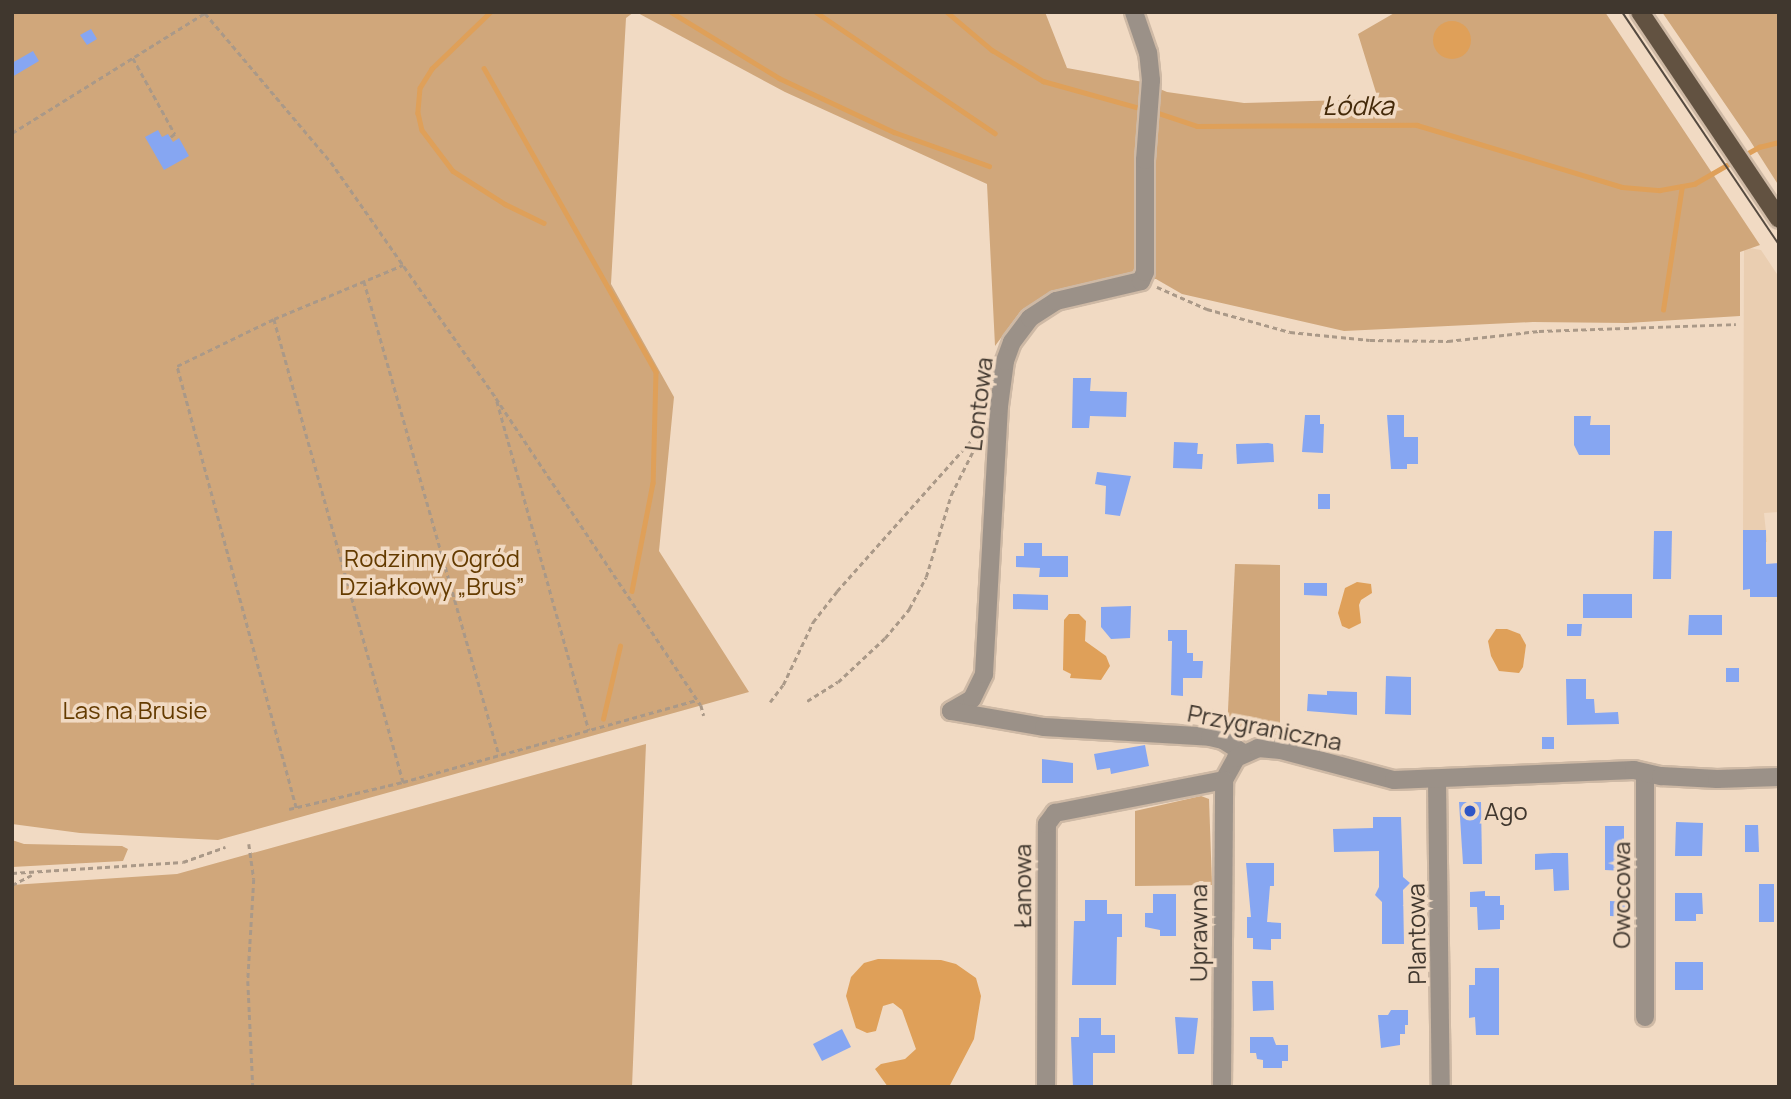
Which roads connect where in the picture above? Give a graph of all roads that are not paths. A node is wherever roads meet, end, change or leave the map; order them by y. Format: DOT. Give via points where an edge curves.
graph roads {
  1 [pos="1134,12"];
  2 [pos="1640,12"];
  3 [pos="1779,219"];
  4 [pos="951,711"];
  5 [pos="1243,753"];
  6 [pos="1644,773"];
  7 [pos="1779,777"];
  8 [pos="1224,780"];
  9 [pos="1437,780"];
  10 [pos="1646,1017"];
  11 [pos="1046,1087"];
  12 [pos="1222,1087"];
  13 [pos="1441,1087"];
  1 -- 4 [label="street, Lontowa" via="1148,53 1151,91 1145,272 1140,281 1056,301 1030,318 1012,342 999,406 984,674 972,699"];
  2 -- 3 [label="main road"];
  4 -- 5 [label="street, Przygraniczna" via="1044,727 1210,737"];
  5 -- 8 [label="street" via="1230,765"];
  5 -- 9 [label="street, Przygraniczna" via="1258,748 1281,750 1394,780"];
  6 -- 7 [label="street, Przygraniczna" via="1717,779"];
  6 -- 9 [label="street, Przygraniczna" via="1536,772"];
  6 -- 10 [label="street, Owocowa"];
  8 -- 11 [label="street, Łanowa" via="1064,810 1048,818"];
  8 -- 12 [label="street, Uprawna"];
  9 -- 13 [label="street, Plantowa"];
}
